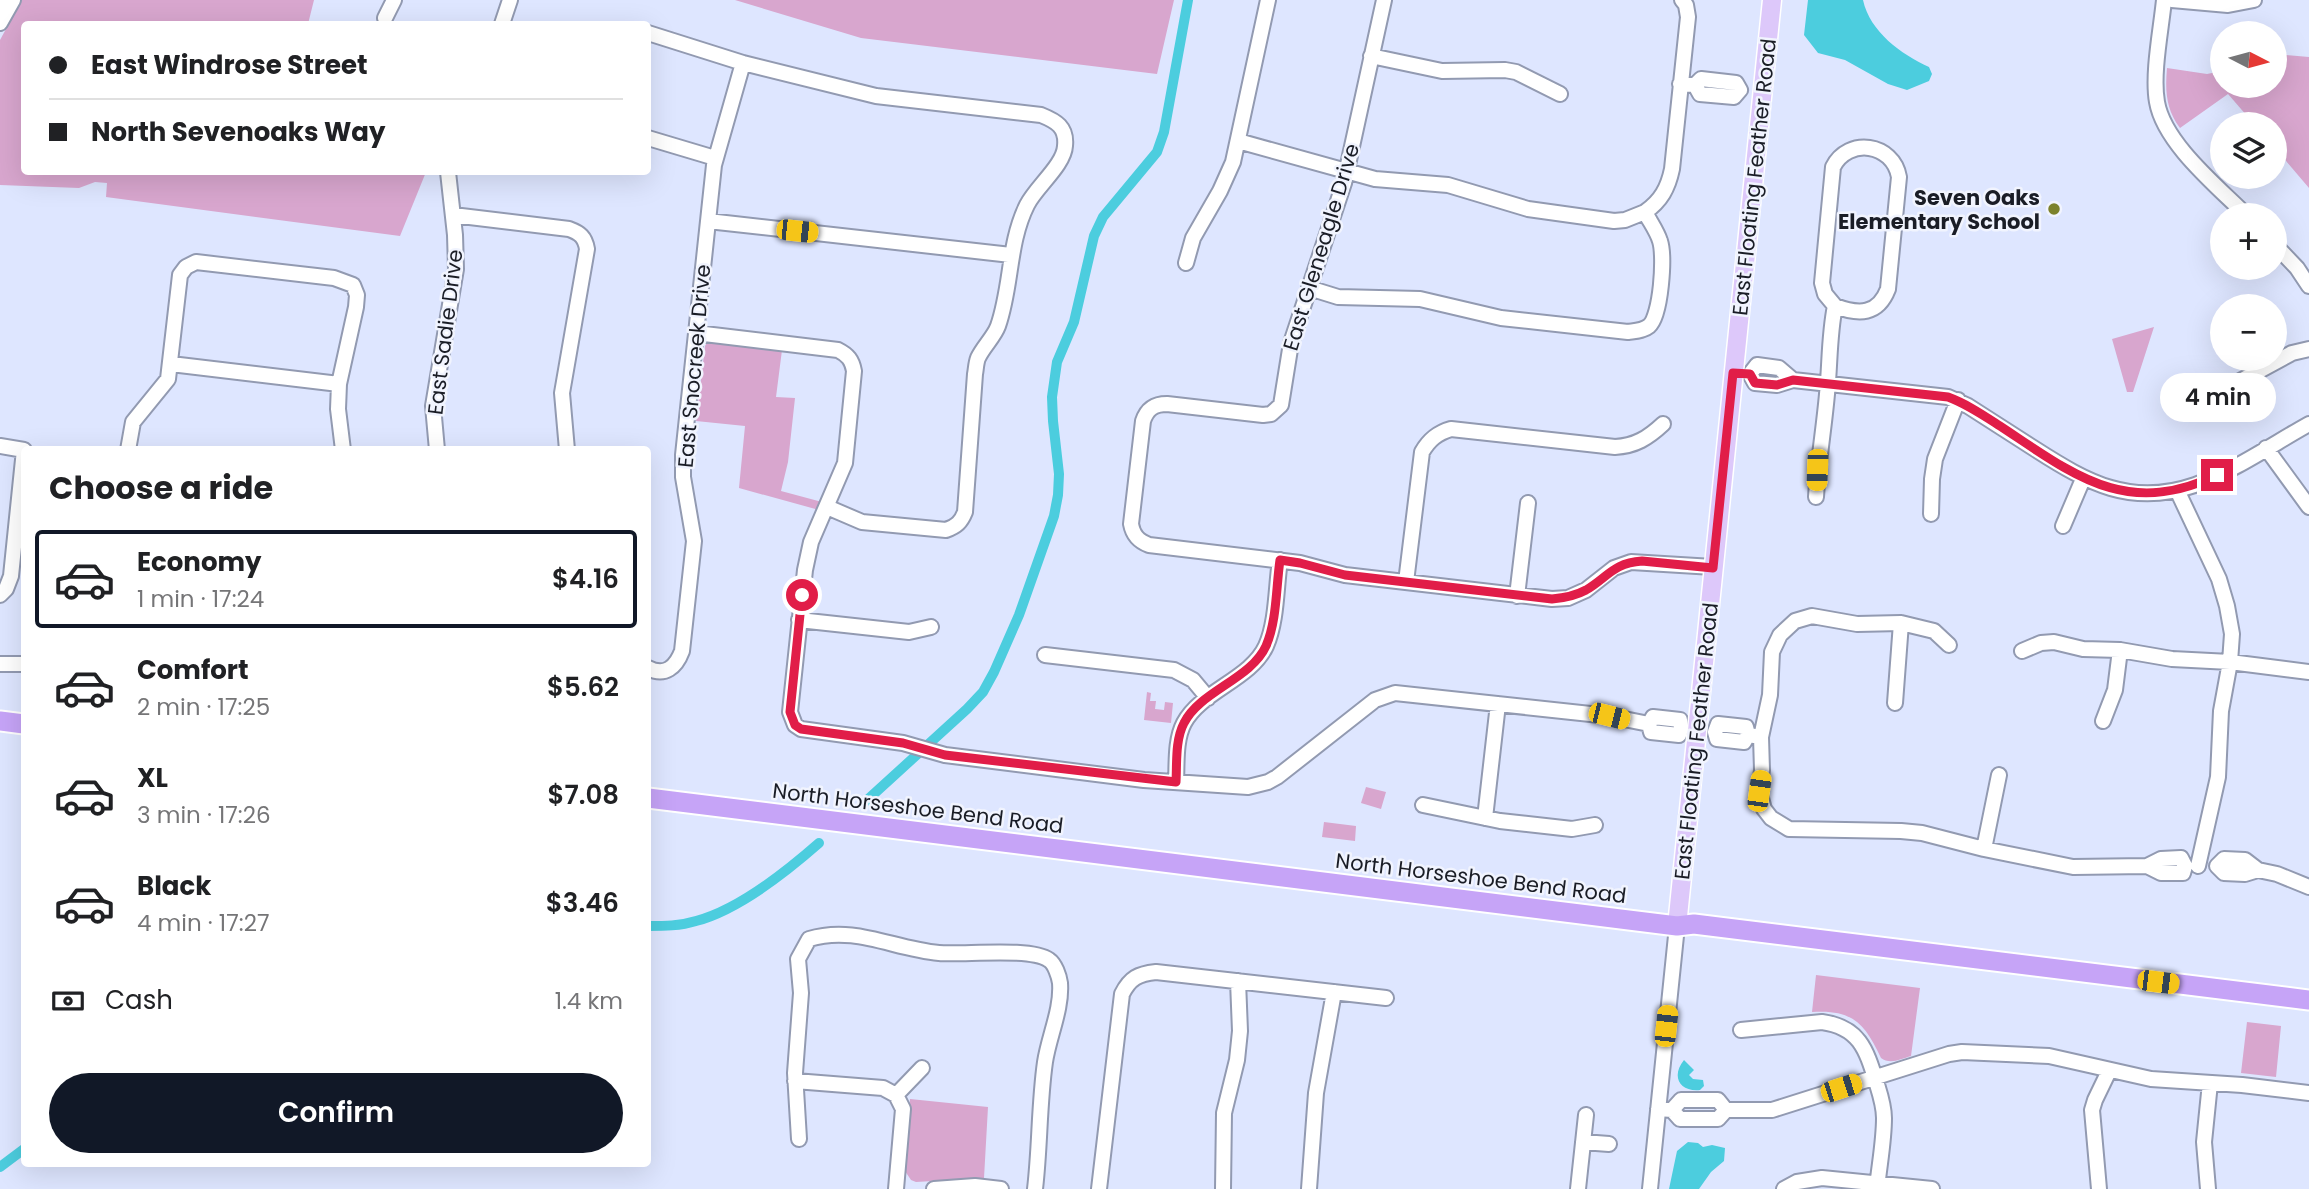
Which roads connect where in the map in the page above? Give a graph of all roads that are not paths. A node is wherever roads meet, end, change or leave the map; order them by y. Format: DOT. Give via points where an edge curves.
graph roads {
  1 [pos="13,0"];
  2 [pos="394,0"];
  3 [pos="510,0"];
  4 [pos="1268,0"];
  5 [pos="1384,0"];
  6 [pos="1772,0"];
  7 [pos="2164,0"];
  8 [pos="2172,0"];
  9 [pos="2254,0"];
  10 [pos="1684,3"];
  11 [pos="385,18"];
  12 [pos="503,21"];
  13 [pos="0,23"];
  14 [pos="651,34"];
  15 [pos="1371,56"];
  16 [pos="743,63"];
  17 [pos="1687,84"];
  18 [pos="1762,92"];
  19 [pos="1560,94"];
  20 [pos="651,139"];
  21 [pos="1238,141"];
  22 [pos="715,158"];
  23 [pos="1346,172"];
  24 [pos="448,175"];
  25 [pos="2234,203"];
  26 [pos="1645,212"];
  27 [pos="453,215"];
  28 [pos="708,221"];
  29 [pos="1011,255"];
  30 [pos="2287,258"];
  31 [pos="1185,263"];
  32 [pos="2309,286"];
  33 [pos="1309,288"];
  34 [pos="1835,306"];
  35 [pos="696,333"];
  36 [pos="2309,349"];
  37 [pos="171,364"];
  38 [pos="1742,374"];
  39 [pos="1828,383"];
  40 [pos="340,384"];
  41 [pos="2220,392"];
  42 [pos="1958,400"];
  43 [pos="1663,424"];
  44 [pos="2309,424"];
  45 [pos="0,446"];
  46 [pos="129,446"];
  47 [pos="343,446"];
  48 [pos="437,446"];
  49 [pos="567,446"];
  50 [pos="2266,448"];
  51 [pos="21,450"];
  52 [pos="21,479"];
  53 [pos="2084,479"];
  54 [pos="2177,490"];
  55 [pos="1816,497"];
  56 [pos="1528,503"];
  57 [pos="2309,507"];
  58 [pos="827,508"];
  59 [pos="1931,514"];
  60 [pos="2063,526"];
  61 [pos="1280,560"];
  62 [pos="1713,568"];
  63 [pos="1406,583"];
  64 [pos="1,594"];
  65 [pos="1517,596"];
  66 [pos="799,620"];
  67 [pos="1901,623"];
  68 [pos="931,626"];
  69 [pos="1949,645"];
  70 [pos="2120,650"];
  71 [pos="2022,651"];
  72 [pos="1045,654"];
  73 [pos="2230,662"];
  74 [pos="0,664"];
  75 [pos="21,664"];
  76 [pos="651,669"];
  77 [pos="2309,672"];
  78 [pos="1209,698"];
  79 [pos="1895,703"];
  80 [pos="1499,704"];
  81 [pos="0,721"];
  82 [pos="2104,721"];
  83 [pos="21,724"];
  84 [pos="1689,729"];
  85 [pos="1755,736"];
  86 [pos="1999,775"];
  87 [pos="1176,782"];
  88 [pos="651,797"];
  89 [pos="1423,805"];
  90 [pos="1485,818"];
  91 [pos="1595,825"];
  92 [pos="1984,849"];
  93 [pos="2192,866"];
  94 [pos="2309,887"];
  95 [pos="1676,926"];
  96 [pos="1238,981"];
  97 [pos="1334,992"];
  98 [pos="1387,998"];
  99 [pos="2309,1000"];
  100 [pos="1741,1030"];
  101 [pos="922,1068"];
  102 [pos="2109,1071"];
  103 [pos="1875,1078"];
  104 [pos="795,1081"];
  105 [pos="2210,1083"];
  106 [pos="2309,1093"];
  107 [pos="896,1094"];
  108 [pos="1665,1109"];
  109 [pos="1586,1115"];
  110 [pos="799,1139"];
  111 [pos="1583,1142"];
  112 [pos="1609,1144"];
  113 [pos="1877,1186"];
  114 [pos="896,1189"];
  115 [pos="933,1189"];
  116 [pos="1001,1189"];
  117 [pos="1035,1189"];
  118 [pos="1099,1189"];
  119 [pos="1223,1189"];
  120 [pos="1309,1189"];
  121 [pos="1578,1189"];
  122 [pos="1650,1189"];
  123 [pos="1784,1189"];
  124 [pos="1931,1189"];
  125 [pos="2099,1189"];
  126 [pos="2208,1189"];
  1 -- 13 [label="street"];
  2 -- 11 [label="street"];
  3 -- 12 [label="street"];
  4 -- 21 [label="street"];
  5 -- 15 [label="street, East Gleneagle Drive"];
  6 -- 18 [label="main road, East Floating Feather Road"];
  7 -- 25 [label="street" via="2155,91 2162,121 2173,140"];
  8 -- 9 [label="street" via="2228,5"];
  10 -- 17 [label="street"];
  14 -- 16 [label="street"];
  15 -- 19 [label="street" via="1443,71 1516,72"];
  15 -- 23 [label="street, East Gleneagle Drive"];
  16 -- 22 [label="street, East Snocreek Drive"];
  16 -- 29 [label="street" via="876,96 1041,115 1056,121 1064,133 1063,155 1028,202"];
  17 -- 18 [label="street" via="1700,94 1734,97 1740,90"];
  17 -- 26 [label="street" via="1670,180 1661,198"];
  18 -- 38 [label="main road, East Floating Feather Road"];
  20 -- 22 [label="street"];
  21 -- 23 [label="street"];
  21 -- 31 [label="street" via="1225,181 1193,238"];
  22 -- 28 [label="street, East Snocreek Drive"];
  23 -- 26 [label="street" via="1448,185 1538,211 1614,220"];
  23 -- 33 [label="street, East Gleneagle Drive"];
  24 -- 27 [label="street, East Sadie Drive"];
  26 -- 33 [label="street" via="1662,250 1658,309 1649,325 1640,330 1501,318 1430,300 1338,297"];
  27 -- 48 [label="street, East Sadie Drive" via="456,269 433,406"];
  27 -- 49 [label="street" via="569,229 583,236 587,249 562,393"];
  28 -- 29 [label="street"];
  28 -- 35 [label="street, East Snocreek Drive"];
  29 -- 58 [label="street" via="997,328 978,358 965,512 956,527 946,530 862,522"];
  30 -- 32 [label="street"];
  33 -- 61 [label="street, East Gleneagle Drive" via="1291,343 1283,399 1276,411 1263,415 1167,404 1151,407 1143,421 1133,511 1132,532 1149,545"];
  34 -- 34 [label="street" via="1822,283 1833,167 1846,151 1878,150 1897,165 1899,177 1888,289 1875,309 1865,312"];
  34 -- 39 [label="street"];
  35 -- 58 [label="street" via="838,350 849,357 854,371 845,463"];
  35 -- 76 [label="street, East Snocreek Drive" via="683,455 694,541 682,650 672,668 663,672"];
  36 -- 41 [label="street" via="2292,353"];
  37 -- 40 [label="street"];
  37 -- 40 [label="street" via="180,275 186,267 196,262 334,278 353,285 357,295"];
  37 -- 46 [label="street" via="168,379 133,422"];
  38 -- 39 [label="street" via="1755,383"];
  38 -- 62 [label="main road, East Floating Feather Road"];
  39 -- 42 [label="street"];
  39 -- 55 [label="street"];
  40 -- 47 [label="street"];
  42 -- 53 [label="street"];
  42 -- 59 [label="street" via="1935,459"];
  43 -- 63 [label="street" via="1647,439 1624,447 1451,429 1433,437 1422,452"];
  44 -- 50 [label="street"];
  45 -- 51 [label="street"];
  50 -- 54 [label="street" via="2207,480"];
  50 -- 57 [label="street"];
  52 -- 64 [label="street" via="11,576"];
  53 -- 54 [label="street" via="2124,491"];
  53 -- 60 [label="street"];
  54 -- 73 [label="street" via="2222,588 2230,620"];
  56 -- 65 [label="street"];
  58 -- 66 [label="street" via="808,554"];
  61 -- 63 [label="street"];
  61 -- 78 [label="street" via="1266,647"];
  62 -- 65 [label="street" via="1631,562 1568,598"];
  62 -- 84 [label="main road, East Floating Feather Road"];
  63 -- 65 [label="street"];
  66 -- 68 [label="street" via="909,632"];
  66 -- 87 [label="street" via="790,712 795,725 807,731 945,755"];
  67 -- 69 [label="street" via="1934,631"];
  67 -- 79 [label="street"];
  67 -- 85 [label="street" via="1857,624 1812,616 1795,621 1780,635 1772,652 1770,695"];
  70 -- 71 [label="street" via="2054,642"];
  70 -- 73 [label="street"];
  70 -- 82 [label="street" via="2115,690"];
  72 -- 78 [label="street" via="1174,670 1193,680"];
  73 -- 77 [label="street"];
  73 -- 93 [label="street" via="2221,711 2218,777"];
  74 -- 75 [label="street"];
  78 -- 87 [label="street" via="1183,724"];
  80 -- 84 [label="street" via="1649,724 1653,717 1680,720"];
  80 -- 87 [label="street" via="1406,693 1385,695 1268,782 1248,787"];
  80 -- 90 [label="street"];
  81 -- 83 [label="highway"];
  84 -- 85 [label="street" via="1715,732 1718,724 1746,727"];
  84 -- 95 [label="main road, East Floating Feather Road"];
  85 -- 92 [label="street" via="1762,770 1759,791 1764,809 1779,825 1923,833"];
  86 -- 92 [label="street"];
  88 -- 95 [label="highway, North Horseshoe Bend Road"];
  89 -- 90 [label="street"];
  90 -- 91 [label="street" via="1572,829"];
  92 -- 93 [label="street" via="2073,867 2147,866 2161,859 2181,858"];
  93 -- 94 [label="street" via="2245,860 2258,870"];
  95 -- 99 [label="highway, North Horseshoe Bend Road" via="1694,924"];
  95 -- 108 [label="street, East Floating Feather Road"];
  96 -- 97 [label="street"];
  96 -- 118 [label="street" via="1156,972 1133,978 1122,994"];
  96 -- 119 [label="street" via="1239,1041 1224,1113"];
  97 -- 98 [label="street"];
  97 -- 120 [label="street" via="1316,1093"];
  100 -- 103 [label="street" via="1822,1022 1845,1028 1862,1044"];
  101 -- 107 [label="street"];
  102 -- 103 [label="street" via="2049,1056 1962,1052"];
  102 -- 105 [label="street"];
  102 -- 125 [label="street" via="2092,1110"];
  103 -- 108 [label="street" via="1772,1110 1726,1110 1718,1119 1680,1119"];
  103 -- 113 [label="street" via="1884,1120"];
  104 -- 107 [label="street" via="883,1088"];
  104 -- 110 [label="street"];
  104 -- 117 [label="street" via="801,993 798,960 809,939 856,934 919,951 1039,955 1053,963 1060,983 1043,1079"];
  105 -- 106 [label="street"];
  105 -- 126 [label="street" via="2204,1142"];
  107 -- 114 [label="street" via="903,1109"];
  108 -- 122 [label="street, East Floating Feather Road"];
  109 -- 111 [label="street"];
  111 -- 112 [label="street"];
  111 -- 121 [label="street"];
  113 -- 123 [label="street" via="1822,1178"];
  113 -- 124 [label="street"];
  115 -- 116 [label="street"];
}
